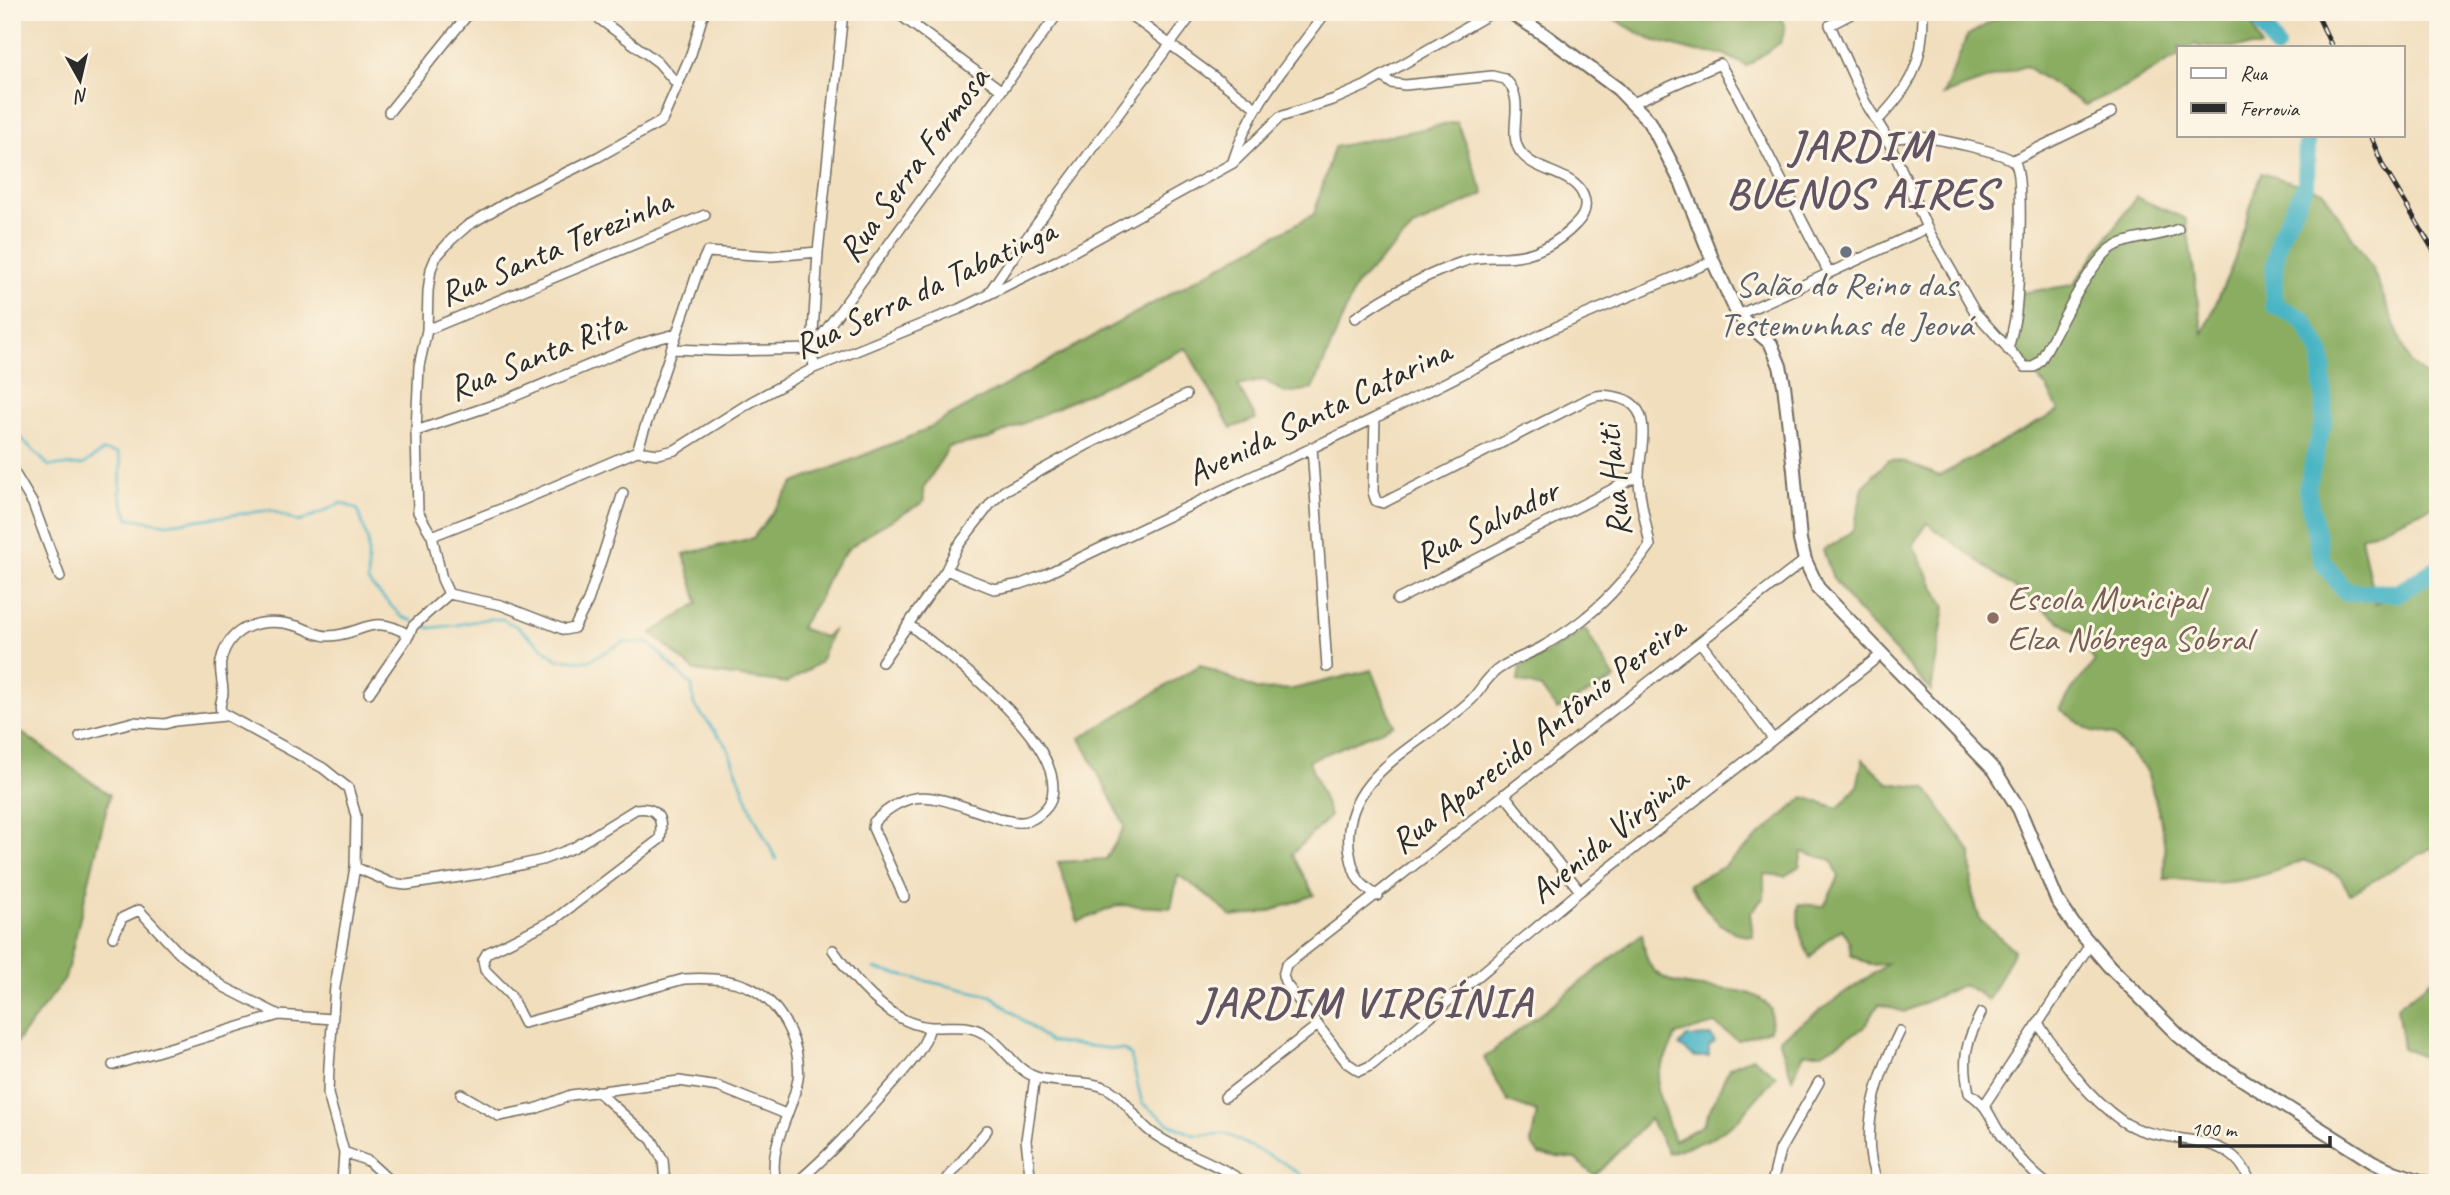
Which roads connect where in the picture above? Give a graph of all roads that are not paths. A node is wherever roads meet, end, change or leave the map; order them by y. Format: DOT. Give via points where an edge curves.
graph roads {
  1 [pos="470,12"];
  2 [pos="590,12"];
  3 [pos="704,12"];
  4 [pos="843,12"];
  5 [pos="895,12"];
  6 [pos="922,12"];
  7 [pos="1059,12"];
  8 [pos="1126,12"];
  9 [pos="1194,12"];
  10 [pos="1326,12"];
  11 [pos="1493,12"];
  12 [pos="1510,12"];
  13 [pos="1855,12"];
  14 [pos="1923,12"];
  15 [pos="914,24"];
  16 [pos="1170,45"];
  17 [pos="1382,76"];
  18 [pos="677,84"];
  19 [pos="1001,90"];
  20 [pos="1633,103"];
  21 [pos="1255,107"];
  22 [pos="389,111"];
  23 [pos="2111,113"];
  24 [pos="1877,121"];
  25 [pos="1885,139"];
  26 [pos="2013,160"];
  27 [pos="1233,163"];
  28 [pos="705,215"];
  29 [pos="1927,228"];
  30 [pos="2178,229"];
  31 [pos="818,252"];
  32 [pos="1713,261"];
  33 [pos="1829,273"];
  34 [pos="987,295"];
  35 [pos="1738,315"];
  36 [pos="1355,318"];
  37 [pos="427,330"];
  38 [pos="677,334"];
  39 [pos="671,349"];
  40 [pos="812,349"];
  41 [pos="2008,350"];
  42 [pos="814,368"];
  43 [pos="1186,396"];
  44 [pos="1375,418"];
  45 [pos="416,431"];
  46 [pos="1312,447"];
  47 [pos="637,451"];
  48 [pos="12,469"];
  49 [pos="1639,476"];
  50 [pos="623,493"];
  51 [pos="432,536"];
  52 [pos="1805,560"];
  53 [pos="946,570"];
  54 [pos="60,578"];
  55 [pos="449,594"];
  56 [pos="1397,600"];
  57 [pos="908,624"];
  58 [pos="411,630"];
  59 [pos="1700,642"];
  60 [pos="1882,654"];
  61 [pos="882,662"];
  62 [pos="1327,667"];
  63 [pos="369,693"];
  64 [pos="225,716"];
  65 [pos="80,736"];
  66 [pos="1773,740"];
  67 [pos="1504,794"];
  68 [pos="355,867"];
  69 [pos="1580,891"];
  70 [pos="1378,896"];
  71 [pos="904,897"];
  72 [pos="113,937"];
  73 [pos="2091,943"];
  74 [pos="833,950"];
  75 [pos="1981,1013"];
  76 [pos="279,1015"];
  77 [pos="332,1019"];
  78 [pos="2038,1023"];
  79 [pos="1318,1025"];
  80 [pos="930,1027"];
  81 [pos="1900,1031"];
  82 [pos="113,1065"];
  83 [pos="1035,1077"];
  84 [pos="1819,1082"];
  85 [pos="597,1091"];
  86 [pos="461,1094"];
  87 [pos="1224,1097"];
  88 [pos="1984,1104"];
  89 [pos="786,1114"];
  90 [pos="987,1130"];
  91 [pos="344,1152"];
  92 [pos="342,1183"];
  93 [pos="392,1183"];
  94 [pos="665,1183"];
  95 [pos="776,1183"];
  96 [pos="796,1183"];
  97 [pos="944,1183"];
  98 [pos="1031,1183"];
  99 [pos="1245,1183"];
  100 [pos="1772,1183"];
  101 [pos="1878,1183"];
  102 [pos="2046,1183"];
  103 [pos="2250,1183"];
  104 [pos="2427,1183"];
  1 -- 22 [label="street"];
  2 -- 18 [label="street" via="659,63"];
  3 -- 18 [label="street"];
  4 -- 31 [label="street"];
  5 -- 15 [label="street"];
  6 -- 15 [label="street"];
  7 -- 19 [label="street, Rua Serra Formosa"];
  8 -- 16 [label="street"];
  9 -- 16 [label="street"];
  10 -- 21 [label="street"];
  11 -- 17 [label="street, Rua Serra da Tabatinga"];
  12 -- 20 [label="main road"];
  13 -- 24 [label="street" via="1830,24"];
  14 -- 24 [label="street" via="1916,68 1903,92"];
  15 -- 19 [label="street"];
  16 -- 21 [label="street"];
  16 -- 34 [label="street"];
  17 -- 27 [label="street, Rua Serra da Tabatinga" via="1280,117"];
  17 -- 36 [label="street" via="1405,85 1492,76 1505,79 1516,97 1516,143 1522,154 1572,182 1583,194 1585,209 1570,230 1544,249 1521,256 1468,260 1384,296"];
  18 -- 37 [label="street" via="662,121 516,197 450,240 431,269"];
  19 -- 40 [label="street, Rua Serra Formosa"];
  20 -- 32 [label="main road" via="1650,122 1682,184"];
  20 -- 33 [label="street" via="1720,64"];
  21 -- 27 [label="street"];
  23 -- 26 [label="street"];
  24 -- 25 [label="street"];
  25 -- 26 [label="street" via="1933,139"];
  25 -- 29 [label="street"];
  26 -- 41 [label="street" via="2020,176 2020,198 2017,302"];
  27 -- 34 [label="street, Rua Serra da Tabatinga"];
  28 -- 37 [label="street, Rua Santa Terezinha"];
  29 -- 33 [label="street"];
  29 -- 41 [label="street" via="1975,312"];
  30 -- 41 [label="street" via="2109,250 2037,365 2025,367"];
  31 -- 38 [label="street" via="772,256 707,252"];
  31 -- 40 [label="street"];
  32 -- 35 [label="main road"];
  32 -- 44 [label="street, Avenida Santa Catarina" via="1556,327"];
  33 -- 35 [label="street"];
  34 -- 42 [label="street, Rua Serra da Tabatinga"];
  35 -- 52 [label="main road" via="1771,344 1780,366"];
  37 -- 45 [label="street" via="419,366"];
  38 -- 39 [label="street"];
  38 -- 45 [label="street, Rua Santa Rita" via="642,343 496,404"];
  39 -- 40 [label="street"];
  39 -- 47 [label="street"];
  40 -- 42 [label="street"];
  42 -- 47 [label="street, Rua Serra da Tabatinga" via="682,447 658,454"];
  43 -- 53 [label="street" via="1004,491 957,547"];
  44 -- 46 [label="street, Avenida Santa Catarina"];
  44 -- 49 [label="street, Rua Haiti" via="1373,492 1379,503 1601,394 1622,398 1639,413 1644,435"];
  45 -- 51 [label="street" via="418,512"];
  46 -- 53 [label="street, Avenida Santa Catarina" via="1021,584 994,589"];
  46 -- 62 [label="street"];
  47 -- 51 [label="street"];
  48 -- 54 [label="street" via="33,504"];
  49 -- 56 [label="street, Rua Salvador"];
  49 -- 70 [label="street, Rua Haiti" via="1650,546 1627,579 1572,628 1499,669 1471,700 1370,780 1352,816 1348,836 1356,877"];
  50 -- 55 [label="street" via="574,628 565,630 501,605"];
  51 -- 55 [label="street"];
  52 -- 59 [label="street, Rua Aparecido Antônio Pereira"];
  52 -- 60 [label="main road" via="1818,588"];
  53 -- 57 [label="street"];
  55 -- 58 [label="street"];
  57 -- 61 [label="street"];
  57 -- 71 [label="street" via="1014,713 1041,751 1053,789 1048,806 1021,822 923,796 903,799 890,808 873,828"];
  58 -- 63 [label="street"];
  58 -- 64 [label="street" via="381,623 324,636 282,623 244,627 231,637 220,665 223,693 219,707"];
  59 -- 66 [label="street"];
  59 -- 67 [label="street, Rua Aparecido Antônio Pereira"];
  60 -- 66 [label="street, Avenida Virginia"];
  60 -- 73 [label="main road" via="1995,771 2019,809 2056,900"];
  64 -- 65 [label="street" via="165,724 133,722"];
  64 -- 68 [label="street" via="323,768 348,788 356,816"];
  66 -- 69 [label="street, Avenida Virginia"];
  67 -- 69 [label="street"];
  67 -- 70 [label="street, Rua Aparecido Antônio Pereira"];
  68 -- 77 [label="street"];
  68 -- 89 [label="street" via="406,885 480,874 573,848 636,809 656,813 662,825 660,839 555,919 486,953 485,970 510,995 524,1023 684,979 738,983 765,995 785,1021 799,1059 796,1087"];
  69 -- 79 [label="street, Avenida Virginia" via="1362,1071 1351,1068"];
  70 -- 79 [label="street, Rua Aparecido Antônio Pereira" via="1286,965 1286,984"];
  72 -- 76 [label="street" via="122,918 139,910 179,953 224,987"];
  73 -- 78 [label="street"];
  73 -- 104 [label="main road" via="2199,1052 2373,1162"];
  74 -- 80 [label="street" via="886,1008 907,1022"];
  75 -- 88 [label="street" via="1967,1040 1965,1073 1969,1093"];
  76 -- 77 [label="street"];
  76 -- 82 [label="street"];
  77 -- 91 [label="street" via="328,1094"];
  78 -- 88 [label="street"];
  78 -- 103 [label="street" via="2056,1051 2122,1121 2154,1135 2225,1149 2245,1167"];
  79 -- 87 [label="street"];
  80 -- 83 [label="street" via="962,1026 985,1034"];
  80 -- 96 [label="street" via="921,1050 877,1103"];
  81 -- 101 [label="street" via="1886,1059 1871,1123 1870,1156"];
  83 -- 98 [label="street" via="1026,1140"];
  83 -- 99 [label="street" via="1108,1089 1150,1131"];
  84 -- 100 [label="street" via="1780,1150"];
  85 -- 86 [label="street" via="499,1116"];
  85 -- 89 [label="street" via="693,1083 719,1087"];
  85 -- 94 [label="street" via="652,1140 663,1160"];
  88 -- 102 [label="street" via="2000,1133"];
  89 -- 95 [label="street" via="774,1157"];
  90 -- 97 [label="street"];
  91 -- 92 [label="street"];
  91 -- 93 [label="street" via="368,1161"];
}
